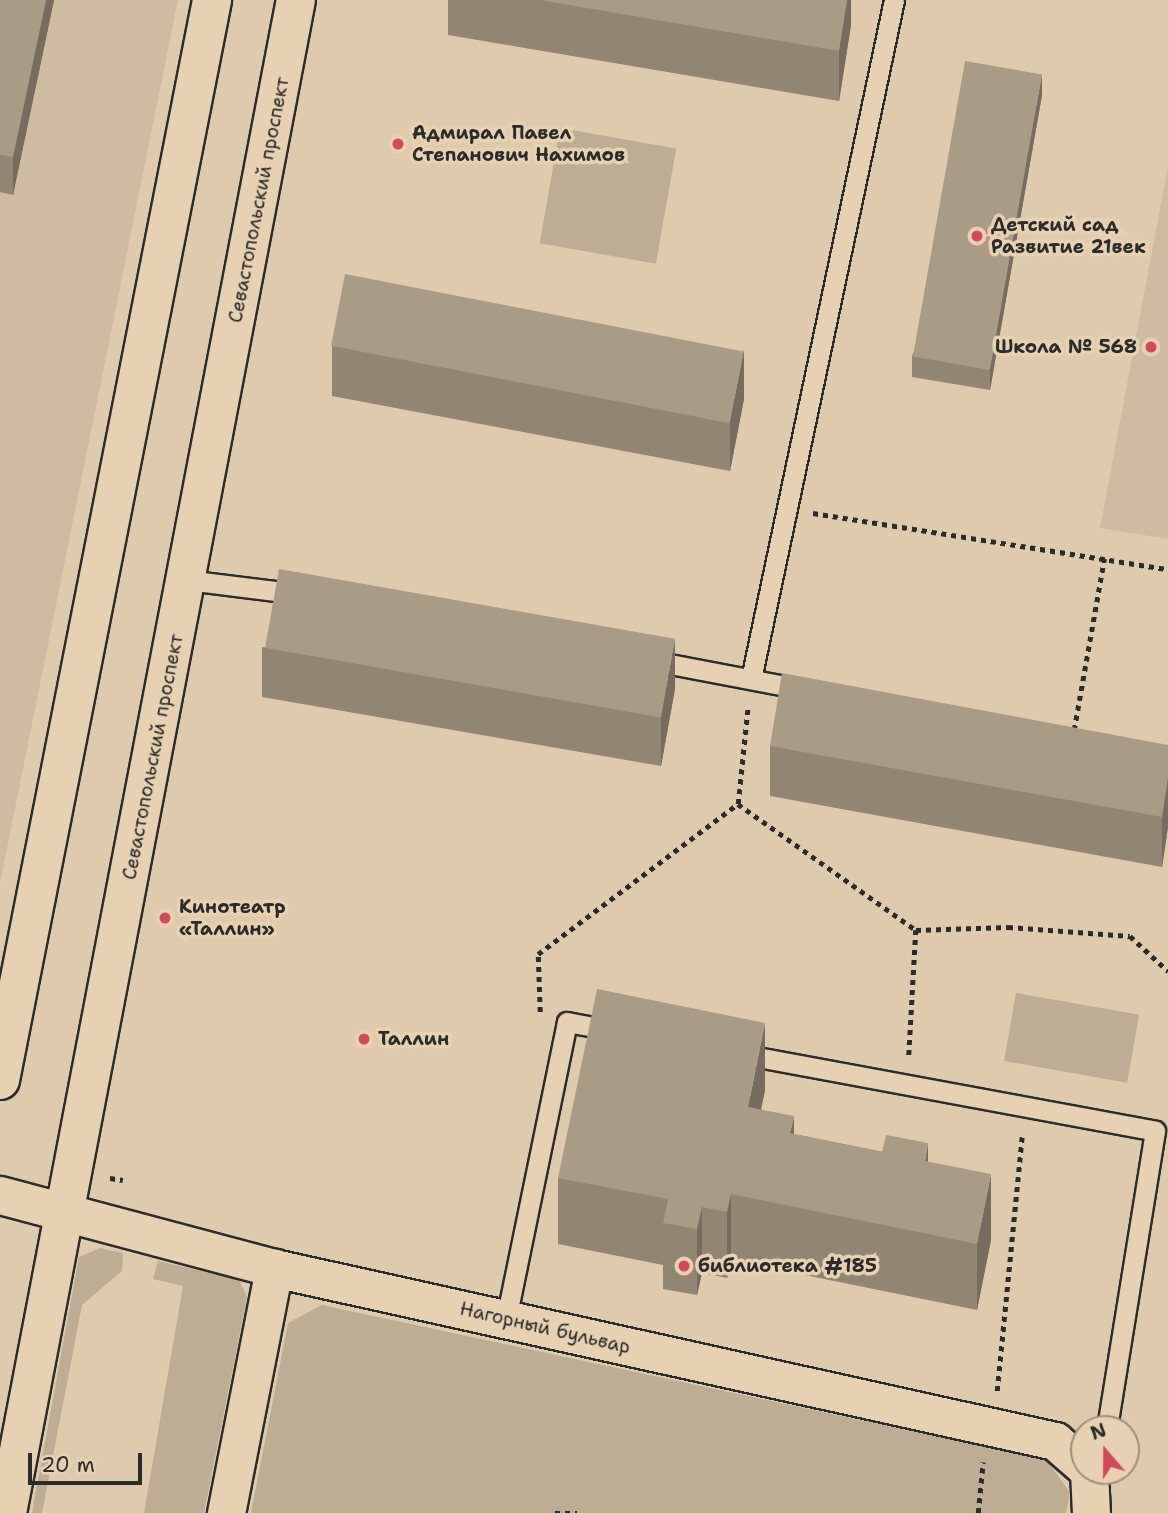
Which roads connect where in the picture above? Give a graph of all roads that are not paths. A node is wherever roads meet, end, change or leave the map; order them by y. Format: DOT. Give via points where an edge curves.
graph roads {
  1 [pos="212,0"];
  2 [pos="296,0"];
  3 [pos="894,0"];
  4 [pos="187,580"];
  5 [pos="327,599"];
  6 [pos="628,656"];
  7 [pos="751,679"];
  8 [pos="831,695"];
  9 [pos="635,1034"];
  10 [pos="717,1049"];
  11 [pos="0,1080"];
  12 [pos="0,1195"];
  13 [pos="68,1210"];
  14 [pos="274,1268"];
  15 [pos="506,1319"];
  16 [pos="1109,1415"];
  17 [pos="1070,1454"];
  18 [pos="1090,1485"];
  19 [pos="7,1513"];
  20 [pos="226,1513"];
  21 [pos="1091,1513"];
  1 -- 11 [label="main road"];
  2 -- 4 [label="main road, Севастопольский проспект"];
  3 -- 7 [label="lane"];
  4 -- 5 [label="lane"];
  4 -- 13 [label="main road, Севастопольский проспект"];
  6 -- 7 [label="lane"];
  7 -- 8 [label="lane"];
  9 -- 15 [label="lane" via="567,1022"];
  10 -- 16 [label="lane" via="1155,1131"];
  12 -- 13 [label="street, Нагорный бульвар"];
  13 -- 14 [label="street, Нагорный бульвар"];
  13 -- 19 [label="main road, Севастопольский проспект"];
  14 -- 15 [label="street, Нагорный бульвар"];
  14 -- 20 [label="street"];
  15 -- 17 [label="street, Нагорный бульвар" via="1055,1441"];
  18 -- 21 [label="street"];
}
